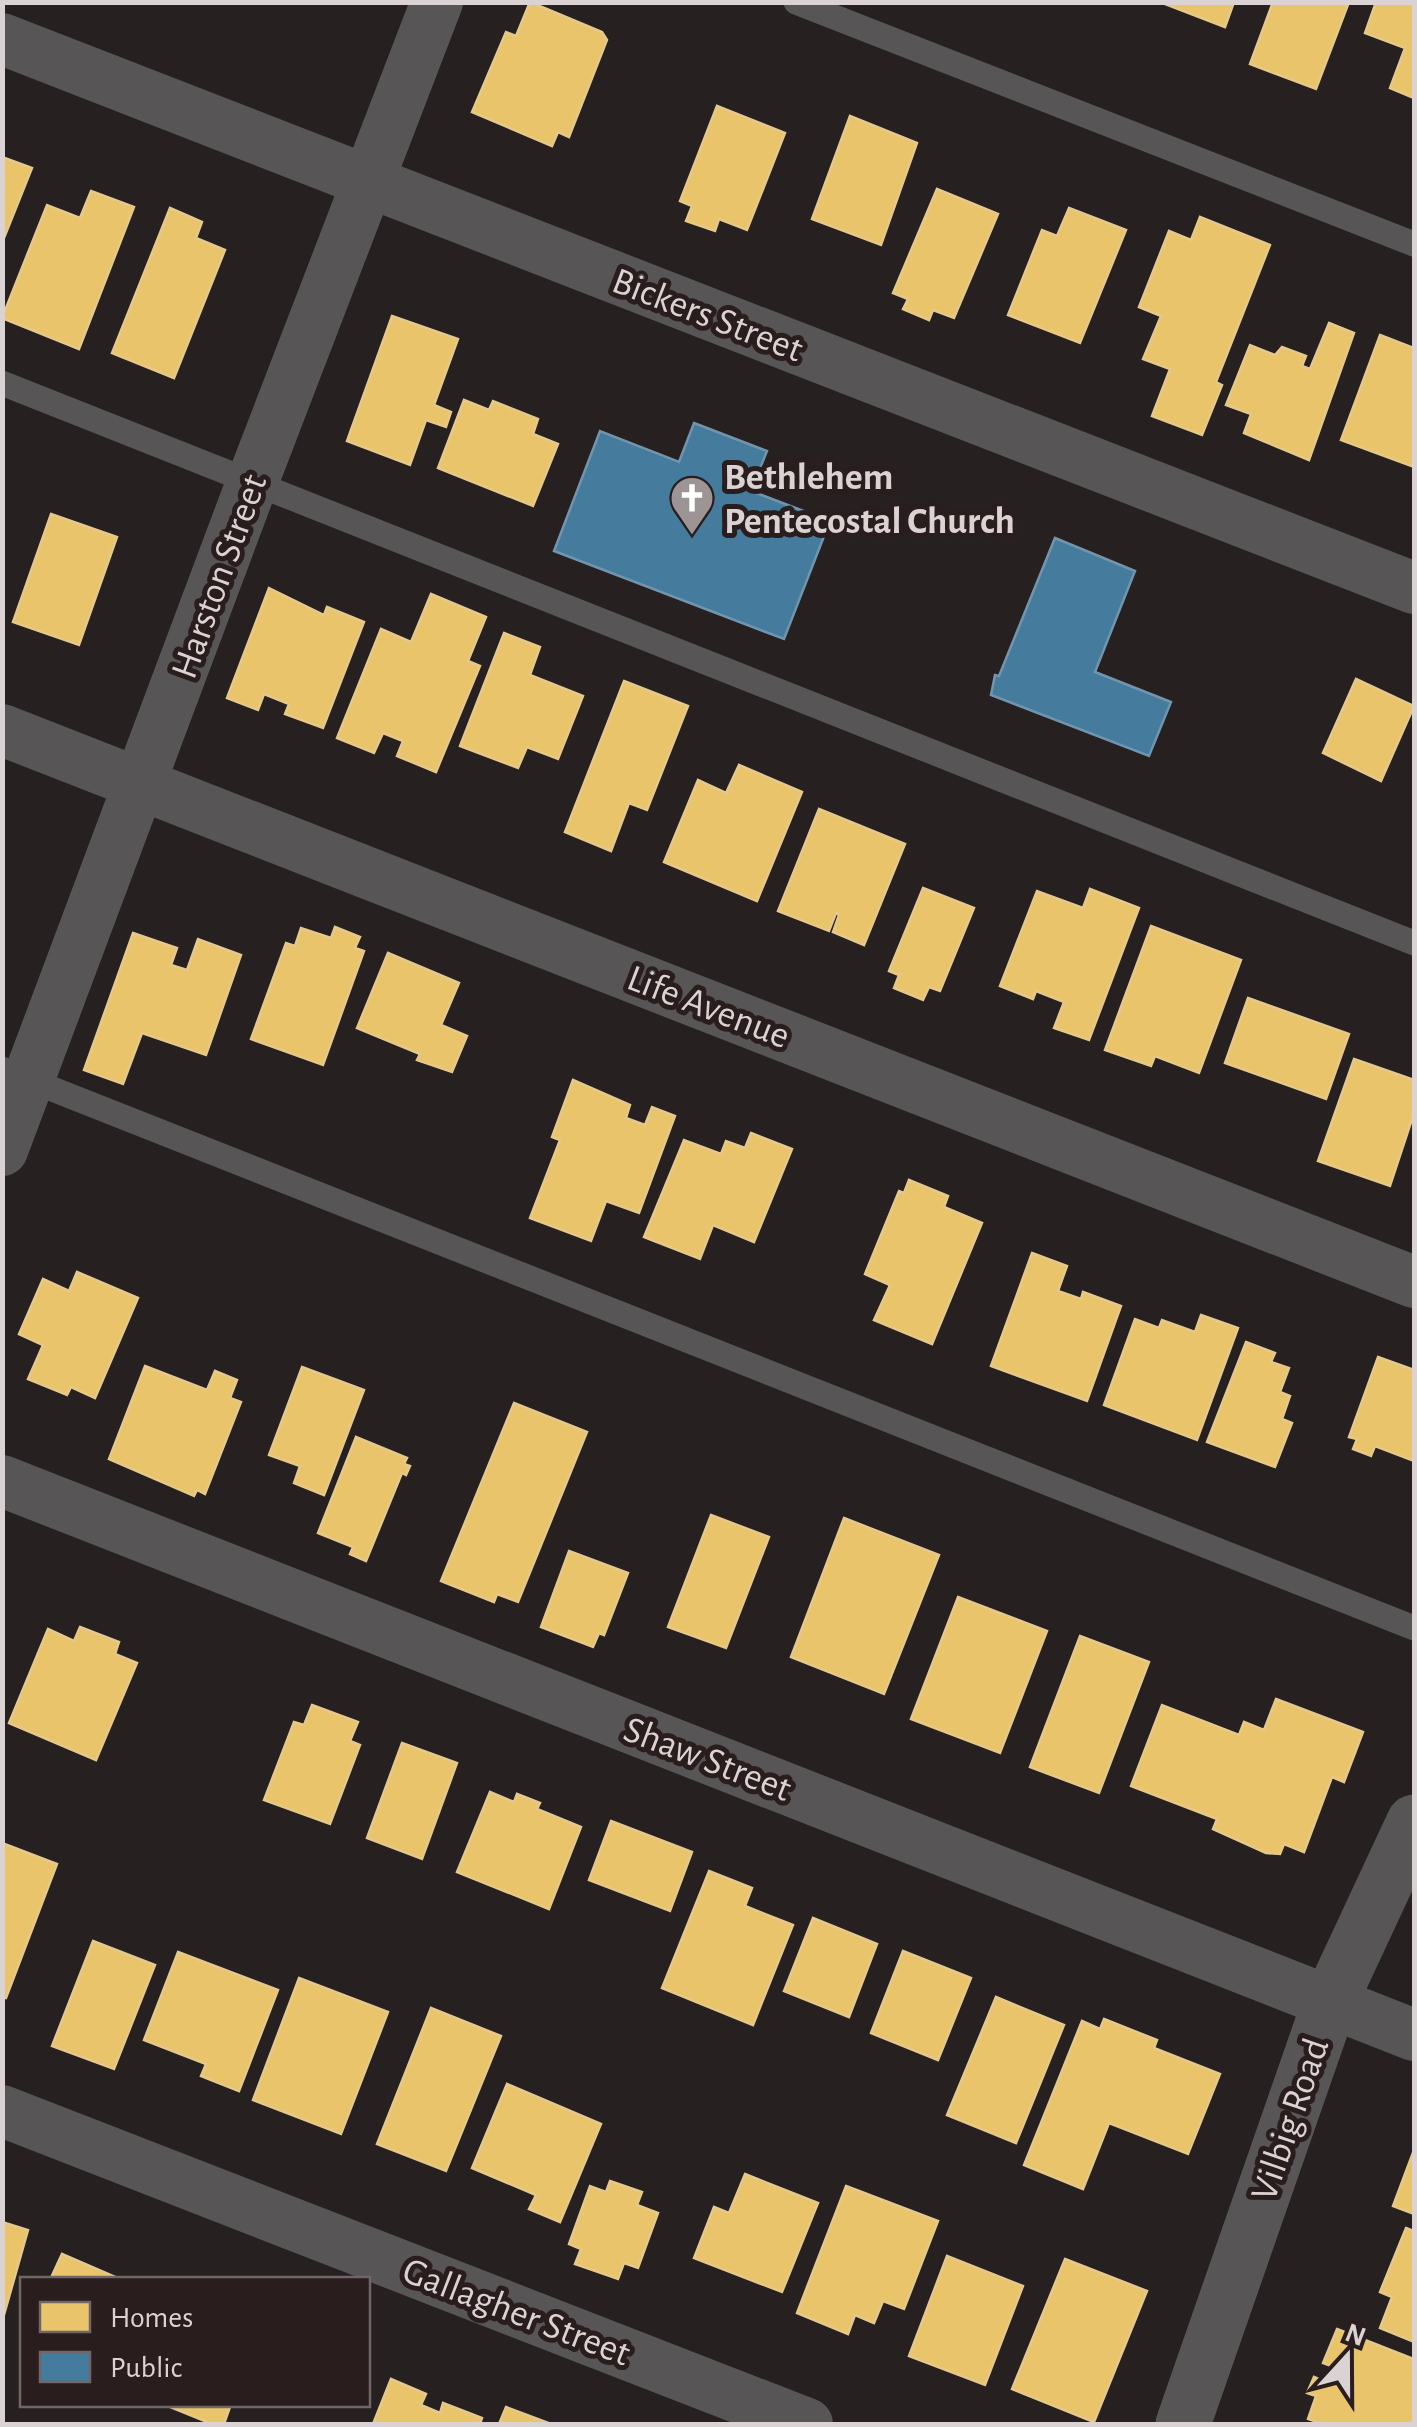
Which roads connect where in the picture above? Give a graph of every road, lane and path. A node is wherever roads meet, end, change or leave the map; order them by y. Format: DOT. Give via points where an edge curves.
graph roads {
  1 [pos="437,2"];
  2 [pos="796,2"];
  3 [pos="2,39"];
  4 [pos="369,181"];
  5 [pos="1414,244"];
  6 [pos="2,383"];
  7 [pos="252,483"];
  8 [pos="1414,588"];
  9 [pos="2,730"];
  10 [pos="140,784"];
  11 [pos="1414,943"];
  12 [pos="16,1074"];
  13 [pos="2,1150"];
  14 [pos="1414,1282"];
  15 [pos="2,1480"];
  16 [pos="1414,1628"];
  17 [pos="1414,1822"];
  18 [pos="1330,2002"];
  19 [pos="1414,2035"];
  20 [pos="2,2111"];
  21 [pos="807,2424"];
  22 [pos="1182,2424"];
  1 -- 4 [label="street, Harston Street"];
  2 -- 5 [label="lane"];
  3 -- 4 [label="street, Bickers Street"];
  4 -- 7 [label="street, Harston Street"];
  4 -- 8 [label="street, Bickers Street"];
  6 -- 7 [label="lane"];
  7 -- 10 [label="street, Harston Street"];
  7 -- 11 [label="lane"];
  9 -- 10 [label="street, Life Avenue"];
  10 -- 12 [label="street, Harston Street"];
  10 -- 14 [label="street, Life Avenue"];
  12 -- 13 [label="street, Harston Street"];
  12 -- 16 [label="lane"];
  15 -- 18 [label="street, Shaw Street"];
  17 -- 18 [label="street, Vilbig Road"];
  18 -- 19 [label="street, Shaw Street"];
  18 -- 22 [label="street, Vilbig Road"];
  20 -- 21 [label="street, Gallagher Street"];
}
